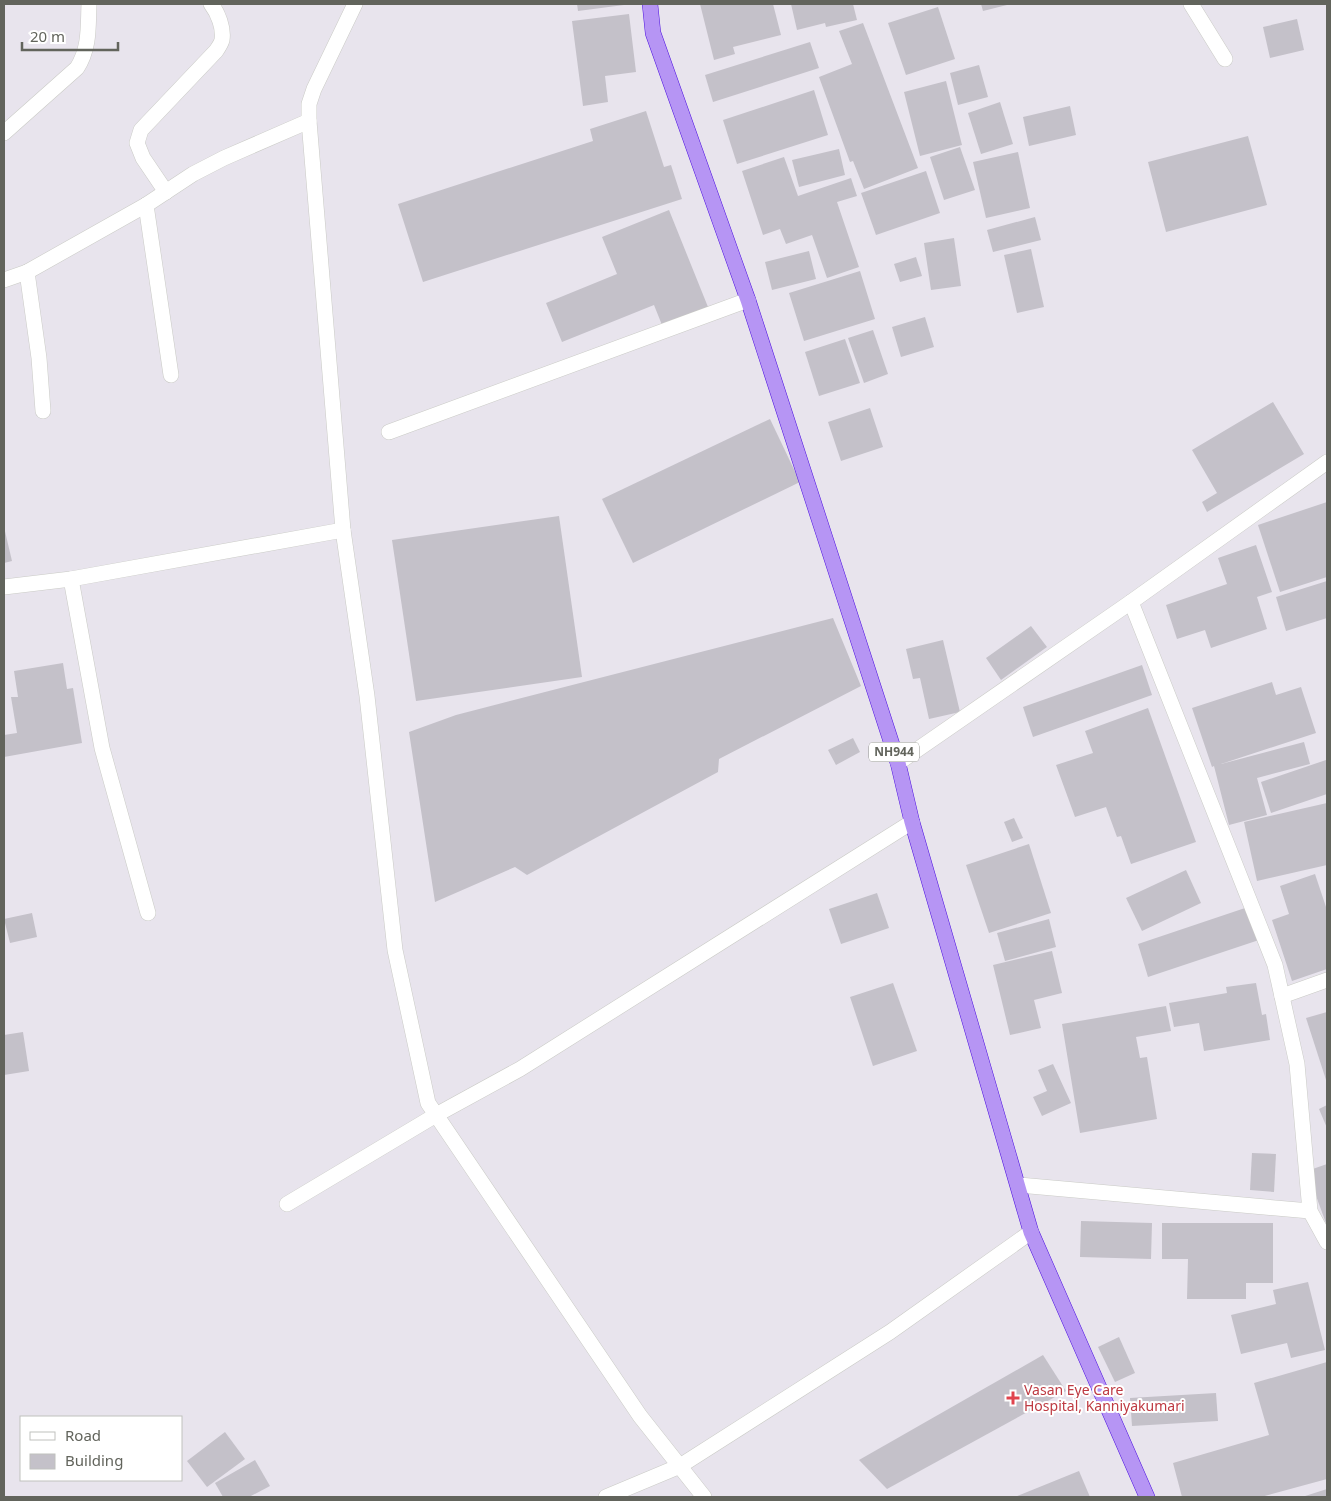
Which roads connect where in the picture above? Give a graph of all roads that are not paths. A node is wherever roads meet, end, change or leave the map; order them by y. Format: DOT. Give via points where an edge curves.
graph roads {
  1 [pos="89,4"];
  2 [pos="211,4"];
  3 [pos="355,4"];
  4 [pos="650,4"];
  5 [pos="1191,4"];
  6 [pos="1225,59"];
  7 [pos="309,121"];
  8 [pos="4,133"];
  9 [pos="166,192"];
  10 [pos="146,205"];
  11 [pos="27,272"];
  12 [pos="4,280"];
  13 [pos="748,300"];
  14 [pos="171,375"];
  15 [pos="43,411"];
  16 [pos="389,432"];
  17 [pos="1327,462"];
  18 [pos="343,530"];
  19 [pos="71,580"];
  20 [pos="4,587"];
  21 [pos="1130,602"];
  22 [pos="898,763"];
  23 [pos="912,822"];
  24 [pos="148,913"];
  25 [pos="1327,980"];
  26 [pos="1282,996"];
  27 [pos="436,1115"];
  28 [pos="1019,1185"];
  29 [pos="287,1204"];
  30 [pos="1310,1210"];
  31 [pos="1031,1232"];
  32 [pos="1327,1242"];
  33 [pos="680,1466"];
  34 [pos="606,1497"];
  35 [pos="704,1497"];
  36 [pos="1147,1497"];
  1 -- 8 [label="street" via="84,58 77,68"];
  2 -- 9 [label="street" via="221,27 222,39 216,51 141,130 137,143"];
  3 -- 7 [label="street" via="314,89 309,104"];
  4 -- 13 [label="highway, NH944" via="653,33"];
  5 -- 6 [label="street"];
  7 -- 9 [label="street" via="224,158"];
  7 -- 18 [label="street"];
  9 -- 10 [label="street"];
  10 -- 11 [label="street"];
  10 -- 14 [label="street"];
  11 -- 12 [label="street"];
  11 -- 15 [label="street"];
  13 -- 16 [label="street"];
  13 -- 22 [label="highway, NH944"];
  17 -- 21 [label="street"];
  18 -- 19 [label="street"];
  18 -- 27 [label="street" via="367,696 395,950 428,1103"];
  19 -- 20 [label="street"];
  19 -- 24 [label="street" via="102,748"];
  21 -- 22 [label="street"];
  21 -- 26 [label="street" via="1275,965"];
  22 -- 23 [label="highway, NH944"];
  23 -- 27 [label="street" via="520,1069"];
  23 -- 28 [label="highway, NH944"];
  25 -- 26 [label="street"];
  26 -- 30 [label="street" via="1297,1064"];
  27 -- 29 [label="street"];
  27 -- 33 [label="street" via="640,1416"];
  28 -- 30 [label="street"];
  28 -- 31 [label="highway, NH944"];
  30 -- 32 [label="street"];
  31 -- 33 [label="street" via="890,1332"];
  31 -- 36 [label="highway, NH944"];
  33 -- 34 [label="street"];
  33 -- 35 [label="street"];
}
